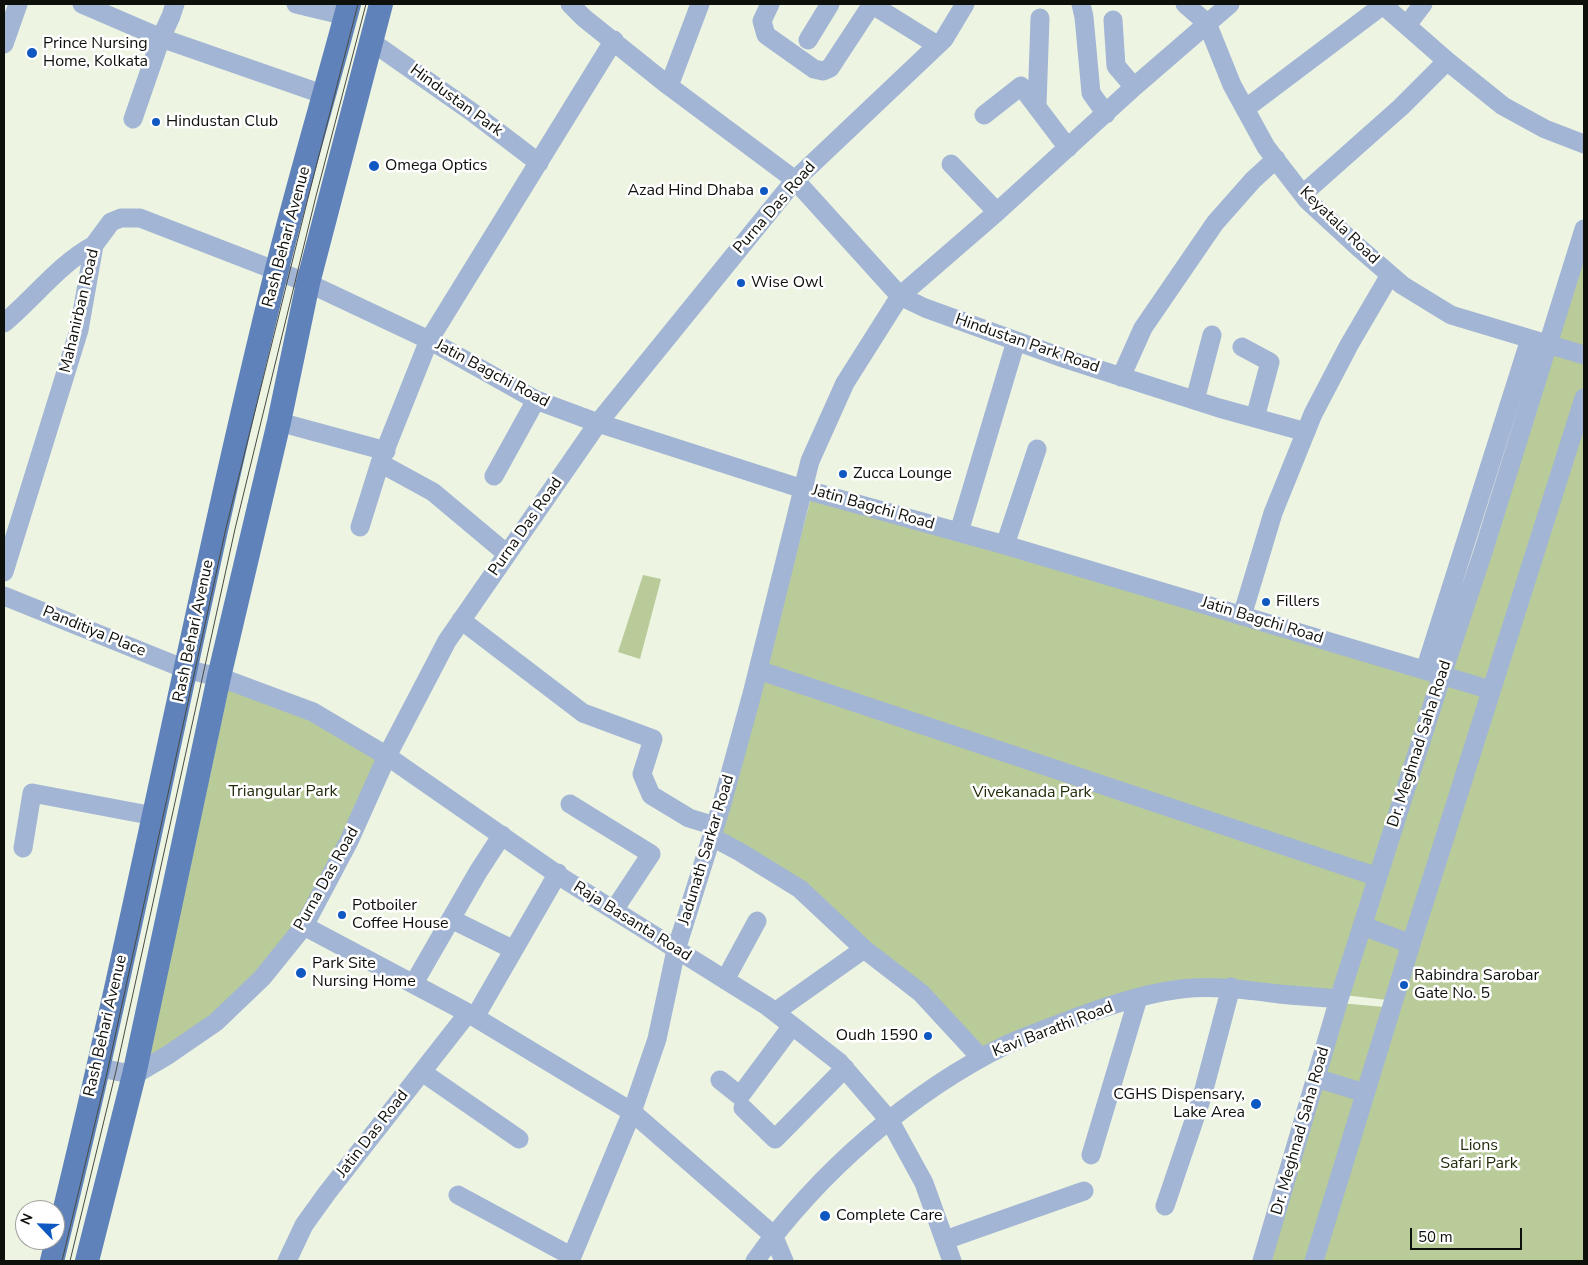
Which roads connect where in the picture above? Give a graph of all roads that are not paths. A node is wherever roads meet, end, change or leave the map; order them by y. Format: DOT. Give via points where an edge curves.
graph roads {
  1 [pos="18,4"];
  2 [pos="82,4"];
  3 [pos="175,4"];
  4 [pos="296,4"];
  5 [pos="381,4"];
  6 [pos="570,4"];
  7 [pos="700,4"];
  8 [pos="770,4"];
  9 [pos="830,4"];
  10 [pos="871,4"];
  11 [pos="964,4"];
  12 [pos="1081,4"];
  13 [pos="1185,4"];
  14 [pos="1230,4"];
  15 [pos="1383,4"];
  16 [pos="1423,4"];
  17 [pos="347,10"];
  18 [pos="1040,18"];
  19 [pos="1114,20"];
  20 [pos="1207,23"];
  21 [pos="1407,25"];
  22 [pos="161,38"];
  23 [pos="614,40"];
  24 [pos="808,40"];
  25 [pos="372,42"];
  26 [pos="4,44"];
  27 [pos="937,45"];
  28 [pos="1447,61"];
  29 [pos="670,86"];
  30 [pos="1134,87"];
  31 [pos="325,95"];
  32 [pos="1037,106"];
  33 [pos="1245,109"];
  34 [pos="1106,114"];
  35 [pos="984,115"];
  36 [pos="133,119"];
  37 [pos="1584,144"];
  38 [pos="1068,148"];
  39 [pos="1276,159"];
  40 [pos="539,163"];
  41 [pos="952,164"];
  42 [pos="795,180"];
  43 [pos="1303,194"];
  44 [pos="997,212"];
  45 [pos="1584,229"];
  46 [pos="94,245"];
  47 [pos="276,270"];
  48 [pos="1390,275"];
  49 [pos="308,283"];
  50 [pos="900,296"];
  51 [pos="4,323"];
  52 [pos="1212,335"];
  53 [pos="1530,339"];
  54 [pos="429,340"];
  55 [pos="1016,341"];
  56 [pos="1548,345"];
  57 [pos="1242,347"];
  58 [pos="1584,355"];
  59 [pos="1121,377"];
  60 [pos="1584,398"];
  61 [pos="536,400"];
  62 [pos="1195,400"];
  63 [pos="1255,418"];
  64 [pos="278,422"];
  65 [pos="598,423"];
  66 [pos="1306,432"];
  67 [pos="1037,448"];
  68 [pos="383,457"];
  69 [pos="494,476"];
  70 [pos="803,489"];
  71 [pos="360,527"];
  72 [pos="959,532"];
  73 [pos="1005,545"];
  74 [pos="507,554"];
  75 [pos="4,572"];
  76 [pos="4,596"];
  77 [pos="1242,616"];
  78 [pos="461,620"];
  79 [pos="185,669"];
  80 [pos="758,670"];
  81 [pos="1433,672"];
  82 [pos="219,677"];
  83 [pos="1491,690"];
  84 [pos="387,756"];
  85 [pos="570,804"];
  86 [pos="154,816"];
  87 [pos="713,831"];
  88 [pos="502,835"];
  89 [pos="23,848"];
  90 [pos="558,873"];
  91 [pos="1378,878"];
  92 [pos="614,910"];
  93 [pos="451,919"];
  94 [pos="756,921"];
  95 [pos="304,926"];
  96 [pos="1363,926"];
  97 [pos="1411,944"];
  98 [pos="512,949"];
  99 [pos="864,949"];
  100 [pos="676,950"];
  101 [pos="725,980"];
  102 [pos="414,983"];
  103 [pos="1231,987"];
  104 [pos="1138,998"];
  105 [pos="1339,999"];
  106 [pos="775,1012"];
  107 [pos="471,1015"];
  108 [pos="792,1026"];
  109 [pos="981,1058"];
  110 [pos="97,1067"];
  111 [pos="845,1068"];
  112 [pos="422,1072"];
  113 [pos="134,1075"];
  114 [pos="1316,1078"];
  115 [pos="720,1080"];
  116 [pos="1365,1093"];
  117 [pos="743,1108"];
  118 [pos="632,1112"];
  119 [pos="890,1121"];
  120 [pos="519,1139"];
  121 [pos="1091,1155"];
  122 [pos="1084,1191"];
  123 [pos="458,1195"];
  124 [pos="1165,1206"];
  125 [pos="773,1236"];
  126 [pos="945,1240"];
  127 [pos="571,1259"];
  128 [pos="52,1261"];
  129 [pos="87,1261"];
  130 [pos="287,1261"];
  131 [pos="754,1261"];
  132 [pos="784,1261"];
  133 [pos="952,1261"];
  134 [pos="1262,1261"];
  135 [pos="1314,1261"];
  1 -- 26 [label="street"];
  2 -- 22 [label="street"];
  3 -- 22 [label="street"];
  4 -- 17 [label="street"];
  5 -- 25 [label="main road, Rash Behari Avenue"];
  6 -- 23 [label="street"];
  7 -- 29 [label="street"];
  8 -- 10 [label="street" via="762,20 766,35 814,69 823,71 830,68"];
  9 -- 24 [label="street"];
  10 -- 27 [label="street"];
  11 -- 27 [label="street, Purna Das Road"];
  12 -- 34 [label="street" via="1091,93"];
  13 -- 20 [label="street, Keyatala Road"];
  14 -- 20 [label="street, Jadunath Sarkar Road"];
  15 -- 21 [label="street"];
  15 -- 33 [label="street"];
  16 -- 21 [label="street"];
  17 -- 31 [label="main road, Rash Behari Avenue"];
  18 -- 32 [label="street"];
  19 -- 30 [label="street" via="1116,66"];
  20 -- 30 [label="street, Jadunath Sarkar Road"];
  20 -- 33 [label="street, Keyatala Road"];
  21 -- 28 [label="street"];
  22 -- 31 [label="street"];
  22 -- 36 [label="street"];
  23 -- 29 [label="street"];
  23 -- 40 [label="street"];
  25 -- 40 [label="street, Hindustan Park"];
  25 -- 49 [label="main road, Rash Behari Avenue"];
  27 -- 42 [label="street, Purna Das Road"];
  28 -- 37 [label="street" via="1503,106 1546,130"];
  28 -- 43 [label="street" via="1401,107"];
  29 -- 42 [label="street"];
  30 -- 34 [label="street, Jadunath Sarkar Road"];
  31 -- 47 [label="main road, Rash Behari Avenue"];
  32 -- 35 [label="street" via="1021,86"];
  32 -- 38 [label="street"];
  33 -- 39 [label="street, Keyatala Road"];
  34 -- 38 [label="street, Jadunath Sarkar Road"];
  38 -- 44 [label="street, Jadunath Sarkar Road"];
  39 -- 43 [label="street, Keyatala Road"];
  39 -- 59 [label="street" via="1209,230 1143,328"];
  40 -- 54 [label="street"];
  41 -- 44 [label="street"];
  42 -- 50 [label="street, Hindustan Park Road"];
  42 -- 65 [label="street, Purna Das Road"];
  43 -- 48 [label="street, Keyatala Road"];
  44 -- 50 [label="street, Jadunath Sarkar Road"];
  45 -- 56 [label="street, Dr. Meghnad Saha Road"];
  46 -- 47 [label="street, Mahanirban Road" via="111,222 121,218 140,218"];
  46 -- 51 [label="street" via="78,254"];
  46 -- 75 [label="street, Mahanirban Road" via="79,330"];
  47 -- 49 [label="street, Jatin Bagchi Road"];
  47 -- 79 [label="main road, Rash Behari Avenue"];
  48 -- 53 [label="street, Keyatala Road" via="1451,315"];
  48 -- 66 [label="street" via="1349,345"];
  49 -- 54 [label="street, Jatin Bagchi Road"];
  49 -- 64 [label="main road, Rash Behari Avenue"];
  50 -- 55 [label="street, Hindustan Park Road"];
  50 -- 70 [label="street, Jadunath Sarkar Road" via="845,383 810,461"];
  52 -- 62 [label="street"];
  53 -- 56 [label="street, Keyatala Road"];
  53 -- 81 [label="street"];
  54 -- 61 [label="street, Jatin Bagchi Road"];
  54 -- 68 [label="street"];
  55 -- 59 [label="street, Hindustan Park Road"];
  55 -- 72 [label="street"];
  56 -- 58 [label="street, Keyatala Road"];
  56 -- 81 [label="street, Dr. Meghnad Saha Road" via="1484,549"];
  57 -- 63 [label="street" via="1270,362"];
  59 -- 62 [label="street, Hindustan Park Road"];
  60 -- 83 [label="street"];
  61 -- 65 [label="street, Jatin Bagchi Road"];
  61 -- 69 [label="street"];
  62 -- 63 [label="street, Hindustan Park Road"];
  63 -- 66 [label="street, Hindustan Park Road"];
  64 -- 68 [label="street"];
  64 -- 82 [label="main road, Rash Behari Avenue"];
  65 -- 70 [label="street, Jatin Bagchi Road"];
  65 -- 74 [label="street, Purna Das Road"];
  66 -- 77 [label="street" via="1273,513"];
  67 -- 73 [label="street"];
  68 -- 71 [label="street"];
  68 -- 74 [label="street" via="433,492"];
  70 -- 72 [label="street, Jatin Bagchi Road"];
  70 -- 80 [label="street, Jadunath Sarkar Road"];
  72 -- 73 [label="street, Jatin Bagchi Road"];
  73 -- 77 [label="street, Jatin Bagchi Road"];
  74 -- 78 [label="street, Purna Das Road"];
  76 -- 79 [label="street, Panditiya Place"];
  77 -- 81 [label="street, Jatin Bagchi Road"];
  78 -- 84 [label="street, Purna Das Road" via="447,640"];
  78 -- 87 [label="street" via="583,713 653,739 642,774 651,795"];
  79 -- 82 [label="street, Panditiya Place"];
  79 -- 86 [label="main road, Rash Behari Avenue"];
  80 -- 87 [label="street, Jadunath Sarkar Road"];
  80 -- 91 [label="street"];
  81 -- 83 [label="street, Jatin Bagchi Road"];
  81 -- 91 [label="street, Dr. Meghnad Saha Road"];
  82 -- 84 [label="street, Raja Basanta Road" via="313,712"];
  82 -- 113 [label="main road, Rash Behari Avenue"];
  83 -- 97 [label="street"];
  84 -- 88 [label="street, Raja Basanta Road"];
  84 -- 95 [label="street, Purna Das Road" via="349,841"];
  85 -- 92 [label="street" via="651,854"];
  86 -- 89 [label="street" via="32,793"];
  86 -- 110 [label="main road, Rash Behari Avenue"];
  87 -- 99 [label="street" via="800,889"];
  87 -- 100 [label="street, Jadunath Sarkar Road"];
  88 -- 90 [label="street, Raja Basanta Road"];
  88 -- 93 [label="street"];
  90 -- 92 [label="street, Raja Basanta Road"];
  90 -- 98 [label="street, Jatin Das Road"];
  91 -- 96 [label="street, Dr. Meghnad Saha Road"];
  92 -- 100 [label="street, Raja Basanta Road"];
  93 -- 98 [label="street"];
  93 -- 102 [label="street"];
  94 -- 101 [label="street"];
  95 -- 102 [label="street"];
  95 -- 113 [label="street, Purna Das Road" via="262,978 216,1022"];
  96 -- 97 [label="street"];
  96 -- 105 [label="street, Dr. Meghnad Saha Road"];
  97 -- 116 [label="street"];
  98 -- 107 [label="street, Jatin Das Road"];
  99 -- 106 [label="street"];
  99 -- 109 [label="street" via="922,992"];
  100 -- 101 [label="street, Raja Basanta Road"];
  100 -- 118 [label="street, Jadunath Sarkar Road" via="657,1039"];
  101 -- 106 [label="street, Raja Basanta Road"];
  102 -- 107 [label="street"];
  103 -- 104 [label="street, Kavi Barathi Road" via="1181,989"];
  103 -- 105 [label="street, Kavi Barathi Road"];
  103 -- 124 [label="street" via="1202,1097"];
  104 -- 109 [label="street, Kavi Barathi Road" via="1089,1012"];
  104 -- 121 [label="street"];
  105 -- 114 [label="street, Dr. Meghnad Saha Road"];
  106 -- 108 [label="street, Raja Basanta Road"];
  107 -- 112 [label="street, Jatin Das Road"];
  107 -- 118 [label="street"];
  108 -- 111 [label="street, Raja Basanta Road"];
  108 -- 115 [label="street" via="740,1096"];
  109 -- 119 [label="street, Kavi Barathi Road" via="930,1089"];
  110 -- 113 [label="street"];
  110 -- 128 [label="main road, Rash Behari Avenue"];
  111 -- 117 [label="street" via="775,1140"];
  111 -- 119 [label="street, Raja Basanta Road"];
  112 -- 120 [label="street"];
  112 -- 130 [label="street, Jatin Das Road" via="327,1192 304,1225"];
  113 -- 129 [label="main road, Rash Behari Avenue"];
  114 -- 116 [label="street"];
  114 -- 134 [label="street, Dr. Meghnad Saha Road"];
  116 -- 135 [label="street"];
  118 -- 125 [label="street"];
  118 -- 127 [label="street, Jadunath Sarkar Road"];
  119 -- 125 [label="street, Kavi Barathi Road" via="829,1173"];
  119 -- 126 [label="street, Raja Basanta Road" via="924,1183"];
  122 -- 126 [label="street"];
  123 -- 127 [label="street"];
  125 -- 131 [label="street, Kavi Barathi Road"];
  125 -- 132 [label="street"];
  126 -- 133 [label="street, Raja Basanta Road"];
}
